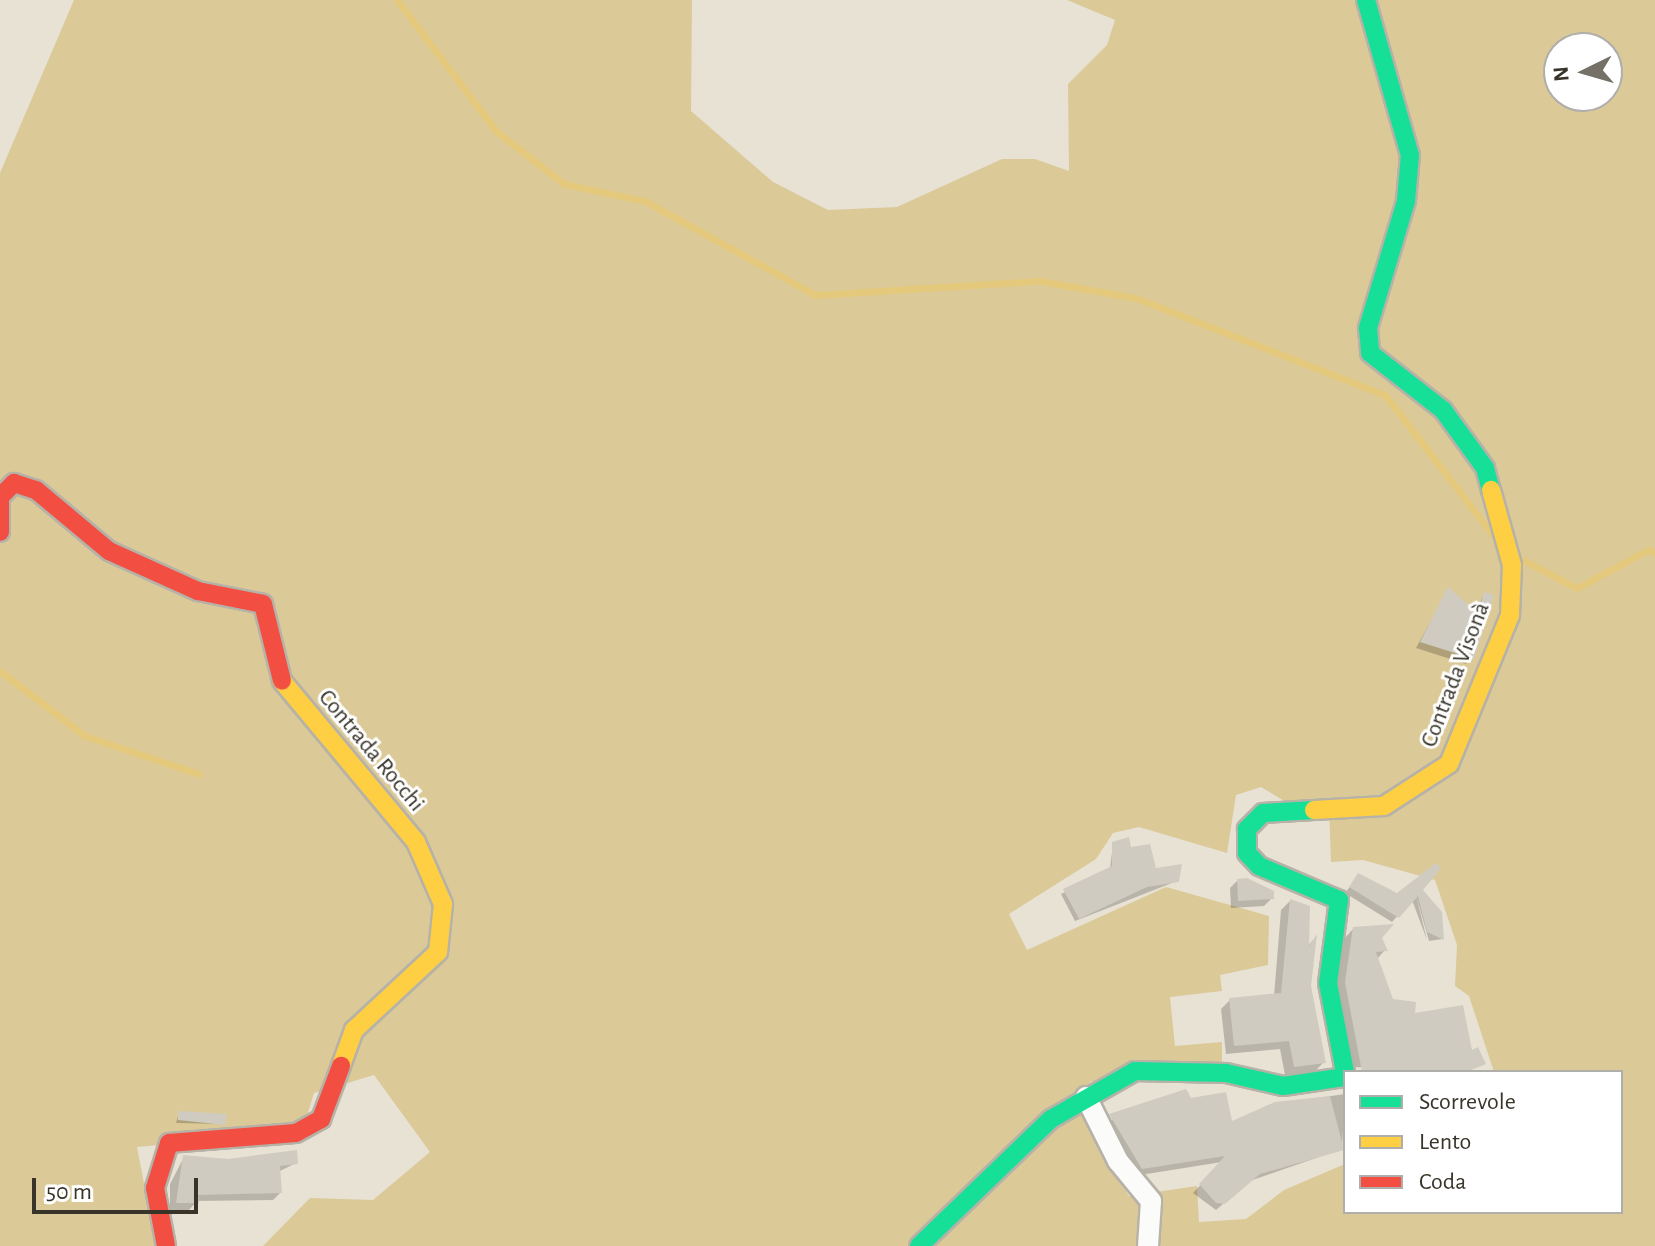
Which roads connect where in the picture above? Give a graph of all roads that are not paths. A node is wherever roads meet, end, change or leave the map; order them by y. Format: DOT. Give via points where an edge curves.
graph roads {
  1 [pos="1366,0"];
  2 [pos="0,532"];
  3 [pos="1344,1070"];
  4 [pos="1343,1074"];
  5 [pos="1086,1097"];
  6 [pos="166,1246"];
  7 [pos="919,1246"];
  8 [pos="1148,1246"];
  1 -- 3 [label="street, Contrada Visonà" via="1410,155 1406,201 1368,328 1370,353 1443,410 1485,468 1512,565 1510,615 1449,764 1384,806 1263,813 1247,829 1247,853 1259,866 1339,900 1328,983"];
  2 -- 6 [label="street, Contrada Rocchi" via="0,497 14,483 36,490 109,551 198,591 263,604 282,681 416,842 443,904 438,952 393,986 354,1030 321,1119 296,1133 226,1142 177,1137 169,1143 155,1188"];
  4 -- 5 [label="street, Contrada Visonà" via="1283,1086 1226,1073 1135,1071"];
  5 -- 7 [label="street, Contrada Visonà" via="1051,1119"];
  5 -- 8 [label="street" via="1118,1161 1151,1201"];
}
